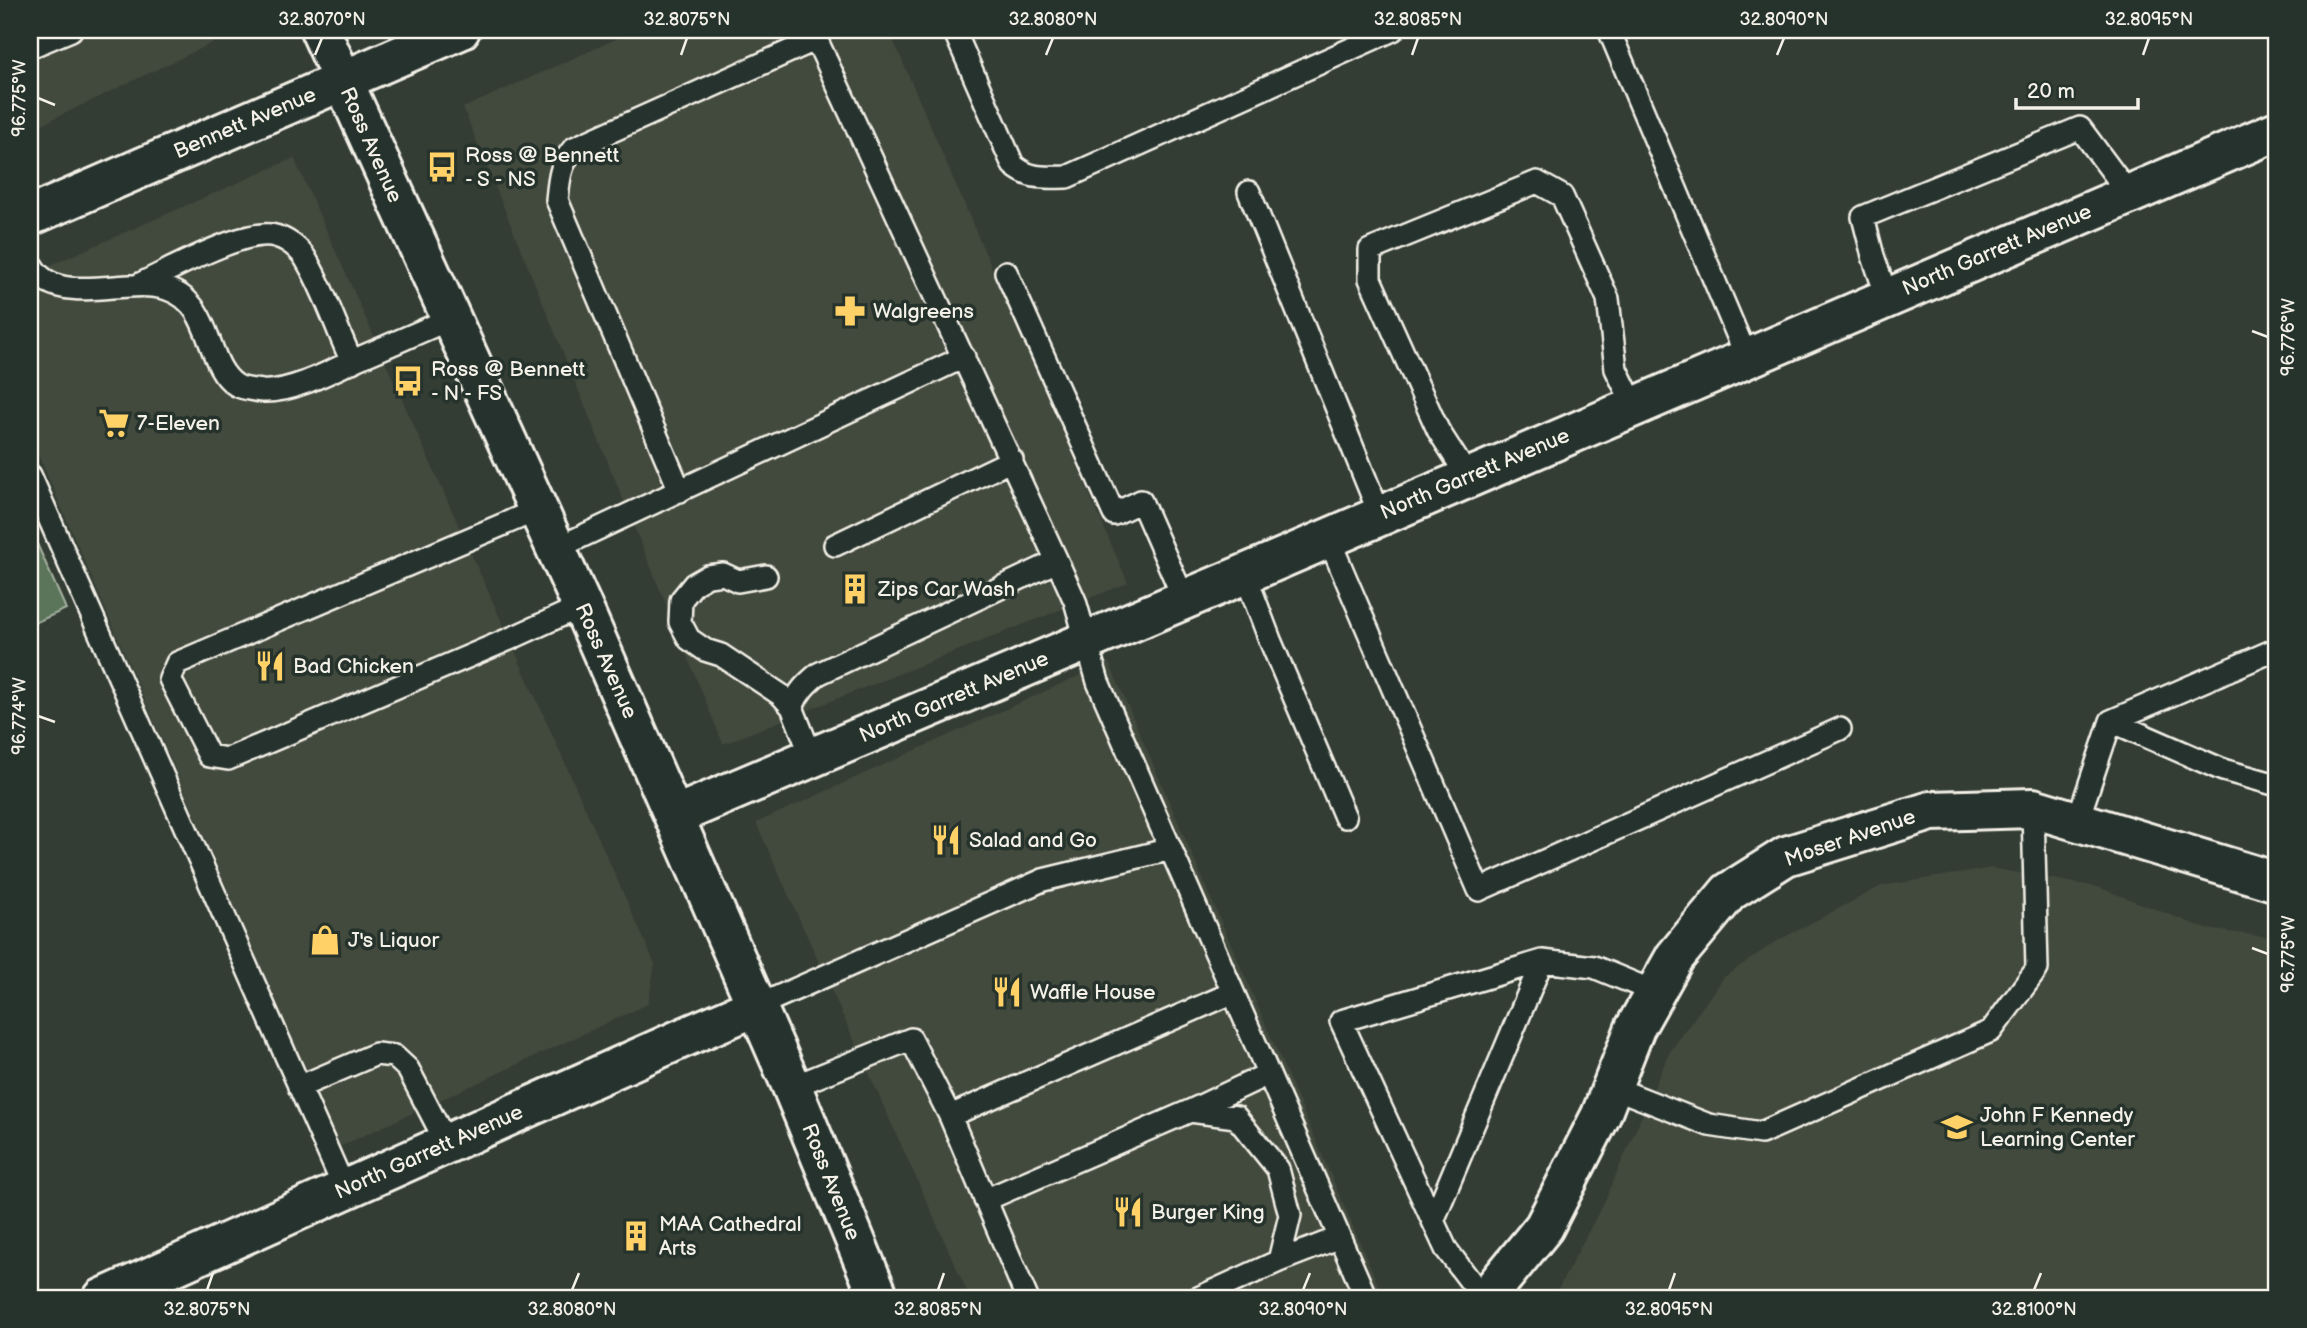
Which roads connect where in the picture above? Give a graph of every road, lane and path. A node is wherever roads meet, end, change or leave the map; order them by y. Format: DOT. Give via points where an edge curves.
graph roads {
  1 [pos="71,30"];
  2 [pos="320,30"];
  3 [pos="460,30"];
  4 [pos="954,30"];
  5 [pos="1393,30"];
  6 [pos="1609,30"];
  7 [pos="814,34"];
  8 [pos="30,47"];
  9 [pos="342,81"];
  10 [pos="2277,131"];
  11 [pos="1250,192"];
  12 [pos="2129,194"];
  13 [pos="30,216"];
  14 [pos="30,261"];
  15 [pos="1006,272"];
  16 [pos="140,284"];
  17 [pos="1887,297"];
  18 [pos="450,319"];
  19 [pos="964,357"];
  20 [pos="1746,358"];
  21 [pos="352,362"];
  22 [pos="1634,406"];
  23 [pos="1012,460"];
  24 [pos="30,475"];
  25 [pos="1468,477"];
  26 [pos="680,491"];
  27 [pos="537,510"];
  28 [pos="1380,515"];
  29 [pos="1328,537"];
  30 [pos="835,545"];
  31 [pos="555,549"];
  32 [pos="1057,561"];
  33 [pos="1245,574"];
  34 [pos="766,576"];
  35 [pos="1184,600"];
  36 [pos="582,606"];
  37 [pos="1088,640"];
  38 [pos="2277,649"];
  39 [pos="792,707"];
  40 [pos="2111,720"];
  41 [pos="1840,729"];
  42 [pos="812,758"];
  43 [pos="2277,785"];
  44 [pos="2033,808"];
  45 [pos="674,816"];
  46 [pos="1345,817"];
  47 [pos="2077,822"];
  48 [pos="1171,849"];
  49 [pos="2277,882"];
  50 [pos="1542,961"];
  51 [pos="1655,992"];
  52 [pos="1232,993"];
  53 [pos="755,1007"];
  54 [pos="1268,1074"];
  55 [pos="299,1087"];
  56 [pos="792,1087"];
  57 [pos="1612,1087"];
  58 [pos="1190,1111"];
  59 [pos="950,1116"];
  60 [pos="447,1144"];
  61 [pos="345,1189"];
  62 [pos="985,1200"];
  63 [pos="1433,1221"];
  64 [pos="1338,1238"];
  65 [pos="1279,1261"];
  66 [pos="103,1298"];
  67 [pos="878,1298"];
  68 [pos="1027,1298"];
  69 [pos="1198,1298"];
  70 [pos="1366,1298"];
  71 [pos="1484,1298"];
  1 -- 8 [label="lane"];
  2 -- 9 [label="street, Ross Avenue"];
  3 -- 9 [label="street, Bennett Avenue"];
  4 -- 5 [label="lane" via="1013,165 1024,175 1045,177 1067,177"];
  6 -- 20 [label="lane"];
  7 -- 19 [label="lane"];
  7 -- 26 [label="lane" via="574,148 559,172 557,200"];
  9 -- 13 [label="street, Bennett Avenue"];
  9 -- 18 [label="street, Ross Avenue"];
  10 -- 12 [label="street, North Garrett Avenue"];
  11 -- 28 [label="lane"];
  12 -- 17 [label="street, North Garrett Avenue"];
  12 -- 17 [label="lane" via="2080,128 1863,218"];
  14 -- 16 [label="lane" via="53,286 80,289"];
  15 -- 35 [label="lane" via="1114,514 1141,501"];
  16 -- 21 [label="lane" via="168,289 189,301 220,367 237,386 264,391 301,384"];
  16 -- 21 [label="lane" via="226,245 271,235 293,244 308,262"];
  17 -- 20 [label="street, North Garrett Avenue"];
  18 -- 21 [label="lane"];
  18 -- 27 [label="street, Ross Avenue"];
  19 -- 23 [label="lane"];
  19 -- 26 [label="lane"];
  20 -- 22 [label="street, North Garrett Avenue"];
  22 -- 25 [label="street, North Garrett Avenue"];
  22 -- 25 [label="lane" via="1616,369 1608,299 1562,195 1537,182 1370,250 1370,279 1438,430"];
  23 -- 30 [label="lane"];
  23 -- 32 [label="lane"];
  24 -- 55 [label="lane"];
  25 -- 28 [label="street, North Garrett Avenue"];
  26 -- 31 [label="lane"];
  27 -- 31 [label="street, Ross Avenue"];
  27 -- 36 [label="lane" via="177,663 170,679 209,756 228,759"];
  28 -- 29 [label="street, North Garrett Avenue"];
  29 -- 33 [label="street, North Garrett Avenue"];
  29 -- 41 [label="lane" via="1479,890"];
  31 -- 36 [label="street, Ross Avenue"];
  32 -- 37 [label="lane"];
  32 -- 39 [label="lane" via="818,674"];
  33 -- 35 [label="street, North Garrett Avenue"];
  33 -- 46 [label="lane"];
  34 -- 39 [label="lane" via="738,581 723,574 708,576 681,600 680,622 689,639 721,655"];
  35 -- 37 [label="street, North Garrett Avenue"];
  36 -- 45 [label="street, Ross Avenue"];
  37 -- 42 [label="street, North Garrett Avenue"];
  37 -- 48 [label="lane" via="1098,682"];
  38 -- 40 [label="lane"];
  39 -- 42 [label="lane"];
  40 -- 43 [label="lane" via="2223,771"];
  40 -- 47 [label="lane"];
  42 -- 45 [label="street, North Garrett Avenue"];
  44 -- 47 [label="street, Moser Avenue"];
  44 -- 51 [label="street, Moser Avenue" via="1931,811 1786,856 1729,892 1675,957"];
  44 -- 57 [label="lane" via="2037,969 1991,1031 1761,1133 1709,1125"];
  45 -- 53 [label="street, Ross Avenue"];
  47 -- 49 [label="street, Moser Avenue"];
  48 -- 52 [label="lane"];
  48 -- 53 [label="lane" via="1043,880"];
  50 -- 51 [label="lane" via="1594,967"];
  50 -- 63 [label="lane"];
  50 -- 63 [label="lane" via="1341,1021"];
  51 -- 57 [label="street, Moser Avenue"];
  52 -- 54 [label="lane"];
  52 -- 59 [label="lane"];
  53 -- 56 [label="street, Ross Avenue"];
  53 -- 60 [label="street, North Garrett Avenue"];
  54 -- 58 [label="lane"];
  54 -- 64 [label="lane"];
  55 -- 60 [label="lane" via="376,1054 394,1056 408,1069"];
  55 -- 61 [label="lane"];
  56 -- 59 [label="lane" via="911,1038"];
  56 -- 67 [label="street, Ross Avenue"];
  57 -- 71 [label="street, Moser Avenue" via="1544,1227"];
  58 -- 62 [label="lane"];
  58 -- 65 [label="lane" via="1236,1117 1278,1169 1290,1215"];
  59 -- 62 [label="lane"];
  60 -- 61 [label="street, North Garrett Avenue"];
  61 -- 66 [label="street, North Garrett Avenue"];
  62 -- 68 [label="lane"];
  63 -- 71 [label="lane" via="1446,1249"];
  64 -- 65 [label="lane"];
  64 -- 70 [label="lane"];
  65 -- 69 [label="lane"];
}
